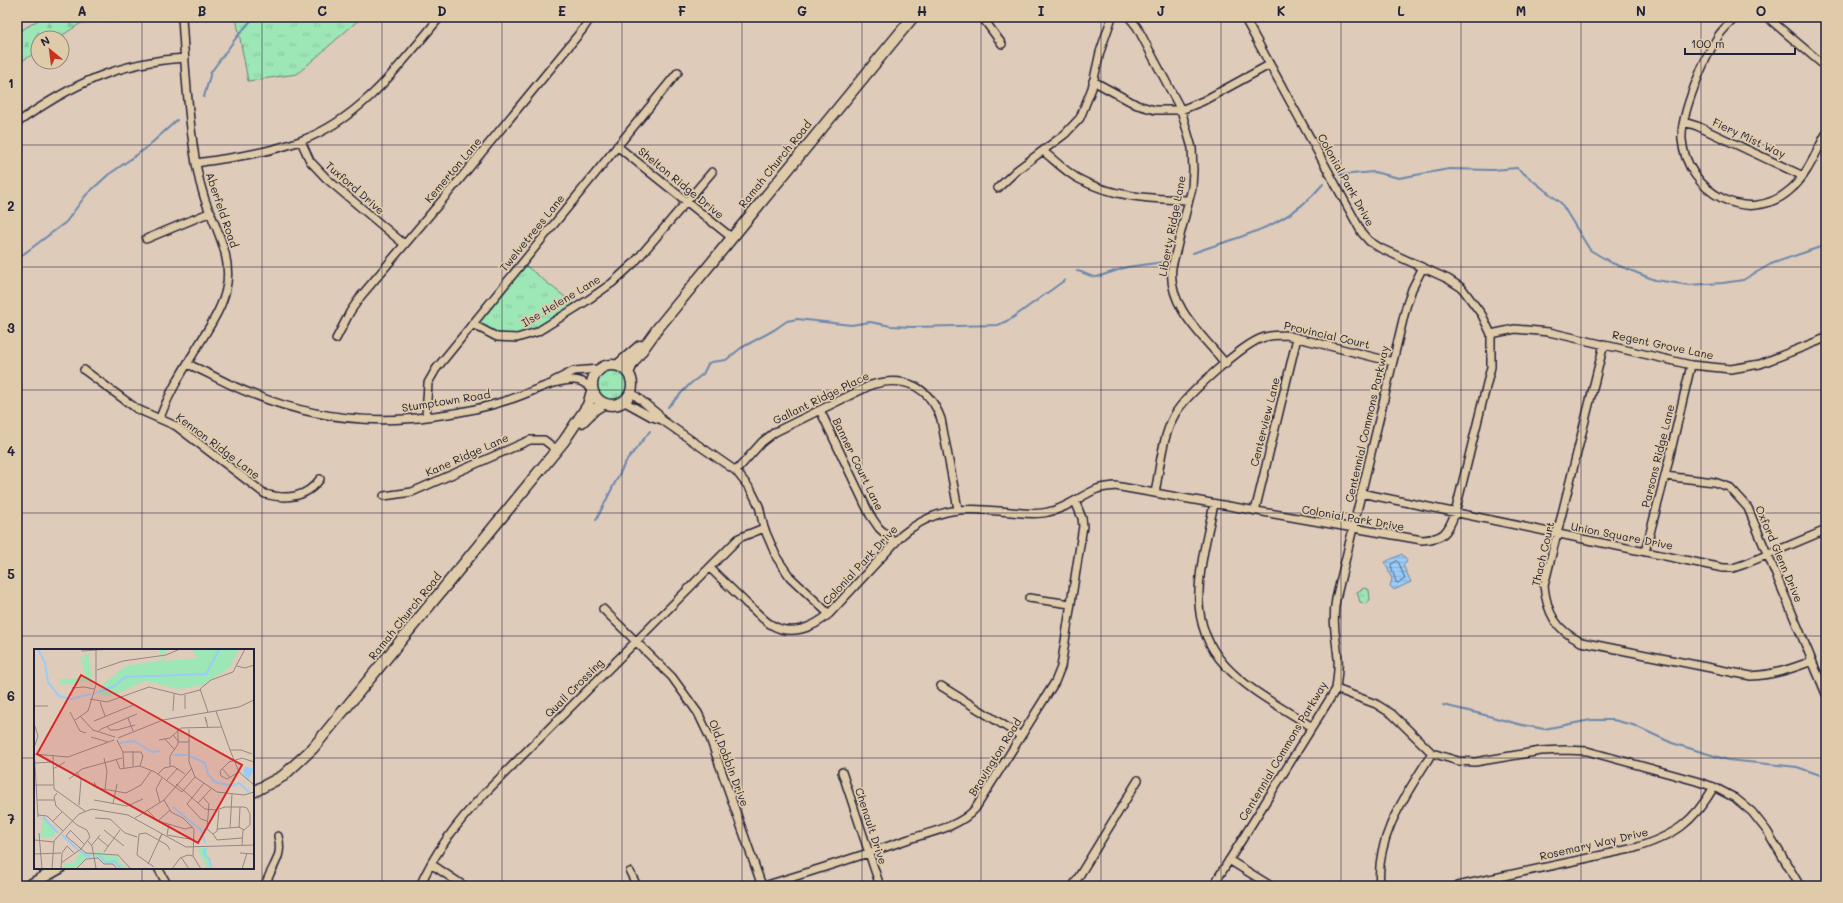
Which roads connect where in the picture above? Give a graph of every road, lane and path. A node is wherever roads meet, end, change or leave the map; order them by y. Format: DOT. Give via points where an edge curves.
graph roads {
  1 [pos="182,17"];
  2 [pos="440,17"];
  3 [pos="591,17"];
  4 [pos="913,17"];
  5 [pos="982,17"];
  6 [pos="1112,17"];
  7 [pos="1129,17"];
  8 [pos="1244,17"];
  9 [pos="1736,17"];
  10 [pos="1767,17"];
  11 [pos="1002,44"];
  12 [pos="185,58"];
  13 [pos="1269,64"];
  14 [pos="1826,67"];
  15 [pos="678,72"];
  16 [pos="1093,81"];
  17 [pos="1181,110"];
  18 [pos="1684,122"];
  19 [pos="17,123"];
  20 [pos="1826,134"];
  21 [pos="301,141"];
  22 [pos="618,146"];
  23 [pos="1044,151"];
  24 [pos="196,163"];
  25 [pos="712,172"];
  26 [pos="1803,176"];
  27 [pos="998,188"];
  28 [pos="1189,200"];
  29 [pos="686,202"];
  30 [pos="211,212"];
  31 [pos="731,237"];
  32 [pos="146,239"];
  33 [pos="404,244"];
  34 [pos="1422,268"];
  35 [pos="472,324"];
  36 [pos="658,328"];
  37 [pos="1491,334"];
  38 [pos="1297,338"];
  39 [pos="1826,338"];
  40 [pos="336,339"];
  41 [pos="1604,344"];
  42 [pos="1393,362"];
  43 [pos="187,364"];
  44 [pos="1226,364"];
  45 [pos="618,365"];
  46 [pos="1691,365"];
  47 [pos="599,369"];
  48 [pos="84,370"];
  49 [pos="628,373"];
  50 [pos="547,386"];
  51 [pos="592,390"];
  52 [pos="631,392"];
  53 [pos="623,401"];
  54 [pos="603,404"];
  55 [pos="820,410"];
  56 [pos="426,417"];
  57 [pos="160,418"];
  58 [pos="662,420"];
  59 [pos="564,441"];
  60 [pos="557,450"];
  61 [pos="736,471"];
  62 [pos="1666,476"];
  63 [pos="320,479"];
  64 [pos="1155,493"];
  65 [pos="1361,493"];
  66 [pos="384,496"];
  67 [pos="1075,501"];
  68 [pos="1214,504"];
  69 [pos="958,509"];
  70 [pos="1255,512"];
  71 [pos="1455,513"];
  72 [pos="764,528"];
  73 [pos="1353,529"];
  74 [pos="1826,530"];
  75 [pos="1557,534"];
  76 [pos="895,543"];
  77 [pos="1645,552"];
  78 [pos="1768,555"];
  79 [pos="710,568"];
  80 [pos="1029,598"];
  81 [pos="1070,604"];
  82 [pos="603,609"];
  83 [pos="829,614"];
  84 [pos="636,642"];
  85 [pos="1812,661"];
  86 [pos="941,686"];
  87 [pos="1336,689"];
  88 [pos="1826,694"];
  89 [pos="1312,727"];
  90 [pos="1021,736"];
  91 [pos="1432,753"];
  92 [pos="842,772"];
  93 [pos="1138,780"];
  94 [pos="1714,787"];
  95 [pos="254,791"];
  96 [pos="278,836"];
  97 [pos="868,853"];
  98 [pos="1229,860"];
  99 [pos="431,864"];
  100 [pos="58,869"];
  101 [pos="159,869"];
  102 [pos="630,872"];
  103 [pos="1495,878"];
  104 [pos="28,886"];
  105 [pos="168,886"];
  106 [pos="265,886"];
  107 [pos="420,886"];
  108 [pos="464,886"];
  109 [pos="637,886"];
  110 [pos="763,886"];
  111 [pos="880,886"];
  112 [pos="1072,886"];
  113 [pos="1213,886"];
  114 [pos="1271,886"];
  115 [pos="1380,886"];
  116 [pos="1457,886"];
  117 [pos="1496,886"];
  118 [pos="1800,886"];
  1 -- 12 [label="street, Aberfeld Road"];
  2 -- 21 [label="street" via="373,94 343,118"];
  3 -- 33 [label="street, Kemerton Lane"];
  4 -- 31 [label="main road, Ramah Church Road"];
  5 -- 11 [label="street"];
  6 -- 16 [label="street"];
  7 -- 17 [label="street, Liberty Ridge Lane" via="1137,27"];
  8 -- 13 [label="street, Colonial Park Drive"];
  9 -- 18 [label="street" via="1721,33 1706,60"];
  10 -- 14 [label="street"];
  12 -- 19 [label="street" via="146,62 83,82 40,106"];
  12 -- 24 [label="street, Aberfeld Road"];
  13 -- 17 [label="street" via="1203,101"];
  13 -- 34 [label="street, Colonial Park Drive" via="1362,233 1380,248"];
  15 -- 22 [label="street, Twelvetrees Lane"];
  16 -- 17 [label="street" via="1137,105 1155,110"];
  16 -- 23 [label="street" via="1080,118"];
  17 -- 28 [label="street, Liberty Ridge Lane" via="1192,148 1192,188"];
  18 -- 26 [label="street, Fiery Mist Way"];
  18 -- 26 [label="street" via="1682,139 1685,157 1703,186 1718,197 1740,204 1763,204 1780,198"];
  20 -- 26 [label="street"];
  21 -- 24 [label="street" via="257,153"];
  21 -- 33 [label="street, Tuxford Drive" via="310,161 327,179"];
  22 -- 29 [label="street, Shelton Ridge Drive"];
  22 -- 35 [label="street, Twelvetrees Lane"];
  23 -- 27 [label="street" via="1017,170"];
  23 -- 28 [label="street" via="1077,178 1114,193"];
  24 -- 30 [label="street, Aberfeld Road"];
  25 -- 29 [label="street, Ilse Helene Lane"];
  28 -- 44 [label="street, Liberty Ridge Lane" via="1172,267 1172,288 1184,313"];
  29 -- 31 [label="street, Shelton Ridge Drive"];
  29 -- 35 [label="street, Ilse Helene Lane" via="646,250 617,279 600,293 536,332 507,339 488,334"];
  30 -- 32 [label="street"];
  30 -- 43 [label="street, Aberfeld Road" via="222,238 228,264 226,291 218,312"];
  31 -- 36 [label="main road, Ramah Church Road"];
  33 -- 40 [label="street, Kemerton Lane" via="361,296"];
  34 -- 37 [label="street, Colonial Park Drive" via="1462,288 1482,314"];
  34 -- 42 [label="street, Centennial Commons Parkway" via="1406,308"];
  35 -- 56 [label="street, Twelvetrees Lane" via="432,375 427,391"];
  36 -- 45 [label="main road, Ramah Church Road"];
  36 -- 49 [label="main road, Ramah Church Road"];
  37 -- 41 [label="street, Regent Grove Lane" via="1529,329"];
  37 -- 71 [label="street, Colonial Park Drive" via="1491,367"];
  38 -- 42 [label="street, Provincial Court"];
  38 -- 44 [label="street, Provincial Court" via="1276,335 1263,338 1250,344"];
  38 -- 70 [label="street, Centerview Lane"];
  39 -- 46 [label="street, Regent Grove Lane" via="1755,366 1731,369"];
  41 -- 46 [label="street, Regent Grove Lane"];
  41 -- 75 [label="street, Thach Court"];
  42 -- 65 [label="street, Centennial Commons Parkway"];
  43 -- 56 [label="street, Stumptown Road" via="250,394 293,408 341,418 368,420"];
  43 -- 57 [label="street, Aberfeld Road" via="168,396"];
  44 -- 64 [label="street, Provincial Court" via="1195,389 1176,414 1167,433"];
  45 -- 47 [label="main road, Ramah Church Road"];
  45 -- 49 [label="main road"];
  46 -- 62 [label="street, Parsons Ridge Lane"];
  47 -- 50 [label="street, Stumptown Road" via="574,371"];
  47 -- 51 [label="main road, Ramah Church Road" via="592,379"];
  48 -- 57 [label="street, Kennon Ridge Lane" via="137,409"];
  49 -- 52 [label="main road" via="632,381"];
  50 -- 51 [label="street, Stumptown Road" via="575,380 583,382"];
  50 -- 56 [label="street, Stumptown Road" via="487,406"];
  51 -- 54 [label="main road"];
  51 -- 59 [label="main road, Ramah Church Road" via="588,405"];
  52 -- 53 [label="main road"];
  52 -- 58 [label="street"];
  53 -- 54 [label="main road" via="612,405"];
  53 -- 58 [label="street"];
  54 -- 59 [label="main road, Ramah Church Road"];
  55 -- 61 [label="street, Gallant Ridge Place" via="774,432"];
  55 -- 69 [label="street, Gallant Ridge Place" via="871,385 886,381 900,381 922,390 937,407 941,419"];
  55 -- 76 [label="street, Banner Court Lane" via="870,515"];
  57 -- 63 [label="street, Kennon Ridge Lane" via="176,426 266,494 278,498 292,498 305,494"];
  58 -- 61 [label="street"];
  59 -- 60 [label="main road, Ramah Church Road"];
  60 -- 66 [label="street, Kane Ridge Lane" via="544,440 530,440 412,492"];
  60 -- 95 [label="main road, Ramah Church Road" via="313,748 283,776"];
  61 -- 72 [label="street" via="751,490 759,506"];
  62 -- 77 [label="street, Parsons Ridge Lane"];
  62 -- 78 [label="street, Oxford Glenn Drive" via="1714,482 1729,487 1748,508"];
  64 -- 67 [label="street, Colonial Park Drive" via="1115,486 1098,489"];
  64 -- 68 [label="street, Colonial Park Drive"];
  65 -- 71 [label="street, Union Square Drive"];
  65 -- 73 [label="street, Centennial Commons Parkway"];
  67 -- 69 [label="street, Colonial Park Drive" via="1059,509 1040,513"];
  67 -- 81 [label="street, Bravington Road" via="1082,518 1082,526"];
  68 -- 70 [label="street, Colonial Park Drive"];
  68 -- 89 [label="street" via="1199,590 1203,631 1216,655 1237,679"];
  69 -- 76 [label="street, Colonial Park Drive" via="924,520"];
  70 -- 73 [label="street, Colonial Park Drive"];
  71 -- 73 [label="street, Colonial Park Drive" via="1450,528 1434,540"];
  71 -- 75 [label="street, Union Square Drive"];
  72 -- 79 [label="street, Quail Crossing" via="739,538"];
  72 -- 83 [label="street" via="777,558 790,576"];
  73 -- 87 [label="street, Centennial Commons Parkway" via="1334,611 1338,659"];
  74 -- 78 [label="street, Union Square Drive"];
  75 -- 77 [label="street, Union Square Drive"];
  75 -- 85 [label="street, Thach Court" via="1544,586 1546,602 1551,616 1560,627 1581,642 1751,676 1788,671"];
  76 -- 83 [label="street, Colonial Park Drive"];
  77 -- 78 [label="street, Union Square Drive" via="1723,568 1733,568"];
  78 -- 85 [label="street, Oxford Glenn Drive"];
  79 -- 83 [label="street, Colonial Park Drive" via="770,624 797,630 819,622"];
  79 -- 84 [label="street, Quail Crossing"];
  80 -- 81 [label="street"];
  81 -- 90 [label="street, Bravington Road" via="1061,667 1055,682"];
  82 -- 84 [label="street, Old Dobbin Drive"];
  84 -- 99 [label="street, Quail Crossing" via="474,805"];
  84 -- 110 [label="street, Old Dobbin Drive" via="672,677 698,713 710,738"];
  85 -- 88 [label="street, Oxford Glenn Drive"];
  86 -- 90 [label="street"];
  87 -- 89 [label="street, Centennial Commons Parkway"];
  87 -- 91 [label="street" via="1376,704 1392,714"];
  89 -- 98 [label="street, Centennial Commons Parkway"];
  90 -- 97 [label="street, Bravington Road" via="970,815 954,824"];
  91 -- 94 [label="street" via="1458,761 1475,762 1541,751 1587,751"];
  91 -- 115 [label="street" via="1386,834 1381,856"];
  92 -- 97 [label="street, Chenault Drive"];
  93 -- 112 [label="street"];
  94 -- 103 [label="street, Rosemary Way Drive" via="1704,805 1692,818 1659,840 1635,848"];
  94 -- 118 [label="street" via="1735,798 1752,812 1767,831"];
  96 -- 106 [label="street" via="281,847"];
  97 -- 110 [label="street, Bravington Road"];
  97 -- 111 [label="street, Chenault Drive"];
  98 -- 113 [label="street, Centennial Commons Parkway"];
  98 -- 114 [label="street"];
  99 -- 107 [label="street, Quail Crossing"];
  99 -- 108 [label="street"];
  100 -- 104 [label="main road"];
  101 -- 105 [label="street"];
  102 -- 109 [label="street"];
  103 -- 116 [label="street, Rosemary Way Drive"];
  103 -- 117 [label="street"];
}
